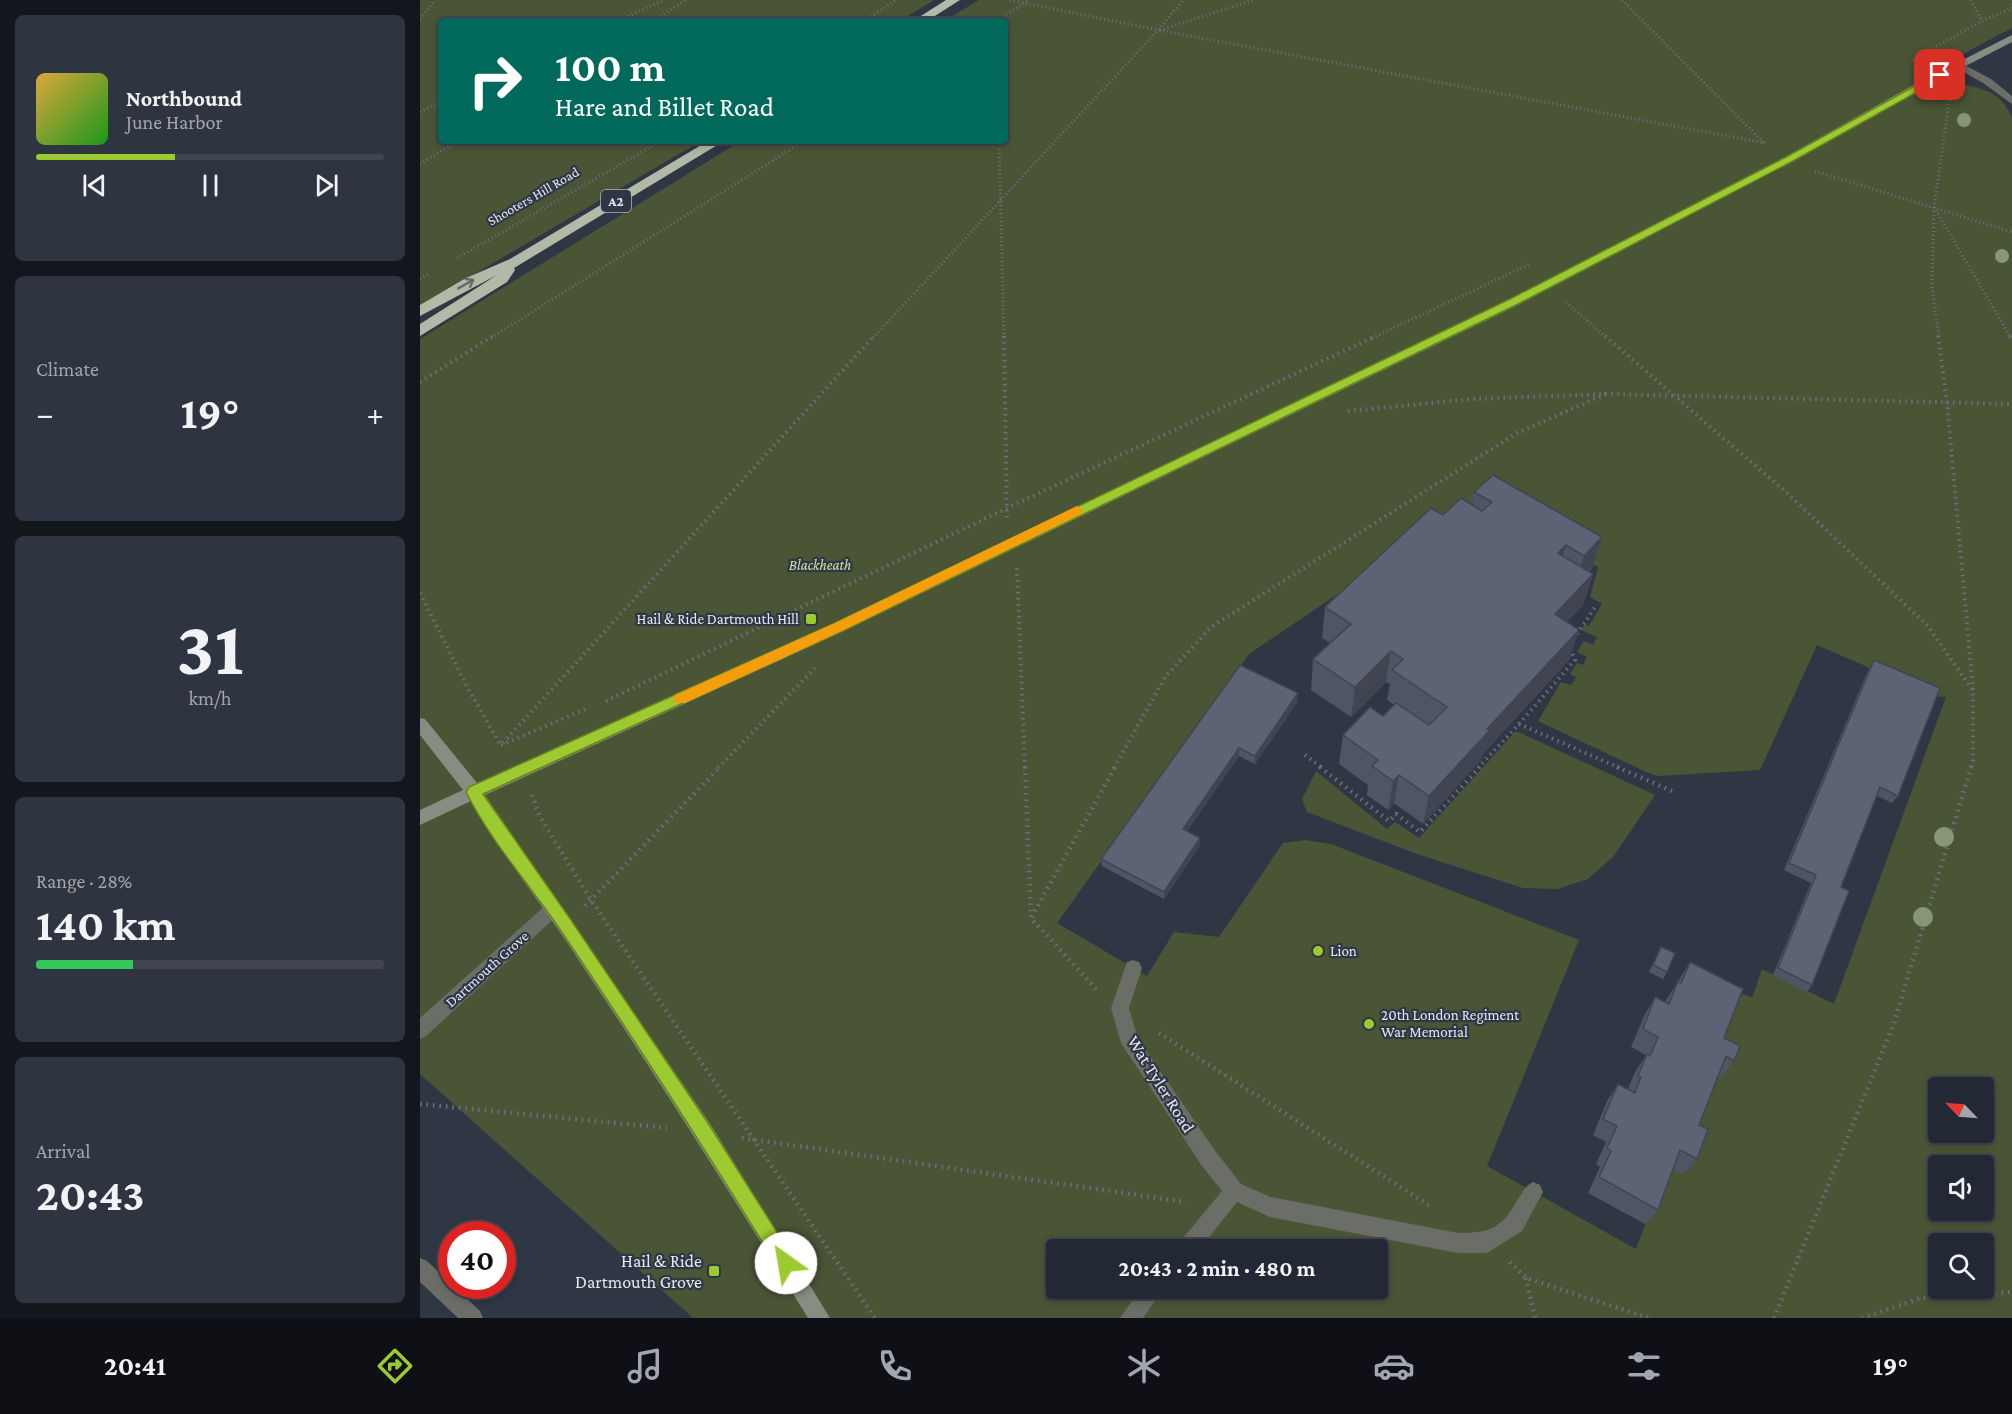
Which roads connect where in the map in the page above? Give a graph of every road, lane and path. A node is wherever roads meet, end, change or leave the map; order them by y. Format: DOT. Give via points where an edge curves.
graph roads {
  1 [pos="435,0"];
  2 [pos="664,0"];
  3 [pos="685,0"];
  4 [pos="896,0"];
  5 [pos="954,0"];
  6 [pos="1010,0"];
  7 [pos="1029,0"];
  8 [pos="1183,0"];
  9 [pos="1254,0"];
  10 [pos="1622,0"];
  11 [pos="1971,0"];
  12 [pos="1023,4"];
  13 [pos="2012,8"];
  14 [pos="624,18"];
  15 [pos="658,18"];
  16 [pos="869,18"];
  17 [pos="924,18"];
  18 [pos="1001,18"];
  19 [pos="420,19"];
  20 [pos="1982,21"];
  21 [pos="1986,26"];
  22 [pos="1158,30"];
  23 [pos="2012,38"];
  24 [pos="1910,62"];
  25 [pos="1959,65"];
  26 [pos="1950,96"];
  27 [pos="2012,101"];
  28 [pos="438,103"];
  29 [pos="420,112"];
  30 [pos="1775,137"];
  31 [pos="1765,143"];
  32 [pos="453,144"];
  33 [pos="656,144"];
  34 [pos="712,144"];
  35 [pos="799,144"];
  36 [pos="999,144"];
  37 [pos="1754,148"];
  38 [pos="1772,148"];
  39 [pos="420,164"];
  40 [pos="1815,171"];
  41 [pos="1002,196"];
  42 [pos="1934,207"];
  43 [pos="2012,232"];
  44 [pos="1537,260"];
  45 [pos="451,261"];
  46 [pos="515,262"];
  47 [pos="430,273"];
  48 [pos="420,279"];
  49 [pos="1560,298"];
  50 [pos="420,311"];
  51 [pos="420,331"];
  52 [pos="2012,340"];
  53 [pos="420,382"];
  54 [pos="1606,394"];
  55 [pos="1675,394"];
  56 [pos="1947,403"];
  57 [pos="2012,404"];
  58 [pos="1345,411"];
  59 [pos="1005,509"];
  60 [pos="1012,542"];
  61 [pos="1017,562"];
  62 [pos="420,593"];
  63 [pos="1597,603"];
  64 [pos="1575,638"];
  65 [pos="1569,646"];
  66 [pos="816,667"];
  67 [pos="1973,691"];
  68 [pos="420,724"];
  69 [pos="1519,724"];
  70 [pos="501,746"];
  71 [pos="1305,755"];
  72 [pos="520,770"];
  73 [pos="1672,791"];
  74 [pos="474,792"];
  75 [pos="420,818"];
  76 [pos="591,900"];
  77 [pos="553,909"];
  78 [pos="579,912"];
  79 [pos="1031,918"];
  80 [pos="1133,968"];
  81 [pos="1120,1008"];
  82 [pos="420,1030"];
  83 [pos="420,1104"];
  84 [pos="674,1129"];
  85 [pos="732,1137"];
  86 [pos="755,1140"];
  87 [pos="1234,1191"];
  88 [pos="1533,1192"];
  89 [pos="1220,1207"];
  90 [pos="1433,1208"];
  91 [pos="1195,1239"];
  92 [pos="1487,1243"];
  93 [pos="420,1268"];
  94 [pos="1526,1278"];
  95 [pos="2012,1292"];
  96 [pos="1145,1299"];
  97 [pos="473,1318"];
  98 [pos="820,1318"];
  99 [pos="875,1318"];
  100 [pos="1130,1318"];
  101 [pos="1535,1318"];
  102 [pos="1650,1318"];
  103 [pos="1773,1318"];
  104 [pos="1862,1318"];
  1 -- 19 [label="path"];
  2 -- 14 [label="path"];
  3 -- 15 [label="path"];
  4 -- 16 [label="path"];
  5 -- 17 [label="highway"];
  6 -- 12 [label="path"];
  7 -- 12 [label="path"];
  8 -- 22 [label="path"];
  9 -- 22 [label="path"];
  10 -- 31 [label="path"];
  11 -- 20 [label="path"];
  12 -- 18 [label="path"];
  12 -- 22 [label="path"];
  13 -- 20 [label="path"];
  20 -- 21 [label="path"];
  20 -- 24 [label="path"];
  22 -- 31 [label="path"];
  22 -- 41 [label="path"];
  23 -- 25 [label="street"];
  25 -- 27 [label="street"];
  25 -- 60 [label="street" via="1789,159 1514,302"];
  26 -- 42 [label="path"];
  28 -- 29 [label="path"];
  30 -- 31 [label="path"];
  31 -- 37 [label="path"];
  31 -- 38 [label="path"];
  32 -- 39 [label="path"];
  33 -- 45 [label="path, Shooters Hill Road"];
  34 -- 46 [label="highway, A2"];
  35 -- 53 [label="path"];
  36 -- 41 [label="path"];
  40 -- 42 [label="path"];
  41 -- 59 [label="path"];
  41 -- 70 [label="path"];
  42 -- 43 [label="path"];
  42 -- 52 [label="path"];
  42 -- 56 [label="path" via="1932,287"];
  44 -- 59 [label="path"];
  50 -- 46 [label="highway, A2, one-way" via="471,281"];
  46 -- 51 [label="highway, A2" via="502,279"];
  47 -- 48 [label="path"];
  49 -- 55 [label="path"];
  54 -- 55 [label="path"];
  54 -- 58 [label="path" via="1472,399"];
  54 -- 79 [label="path" via="1517,433 1211,627 1165,677"];
  55 -- 56 [label="path"];
  55 -- 67 [label="path" via="1928,626"];
  56 -- 57 [label="path"];
  56 -- 67 [label="path"];
  59 -- 60 [label="path"];
  59 -- 70 [label="path" via="598,704"];
  60 -- 72 [label="street" via="839,627"];
  61 -- 79 [label="path"];
  62 -- 70 [label="path"];
  63 -- 64 [label="path"];
  65 -- 69 [label="path" via="1575,660"];
  66 -- 76 [label="path"];
  67 -- 103 [label="path" via="1973,760 1894,1023"];
  68 -- 74 [label="street"];
  69 -- 71 [label="path" via="1420,832 1396,814 1389,821"];
  69 -- 73 [label="path"];
  70 -- 72 [label="path"];
  72 -- 74 [label="street"];
  72 -- 76 [label="path" via="540,817"];
  74 -- 75 [label="street"];
  74 -- 77 [label="street"];
  76 -- 78 [label="path"];
  76 -- 86 [label="path"];
  77 -- 82 [label="street, Dartmouth Grove"];
  77 -- 98 [label="street" via="704,1132"];
  79 -- 81 [label="path" via="1102,996"];
  80 -- 81 [label="street"];
  81 -- 87 [label="street, Wat Tyler Road" via="1130,1043"];
  81 -- 90 [label="path"];
  83 -- 84 [label="path"];
  85 -- 86 [label="path"];
  86 -- 89 [label="path"];
  86 -- 99 [label="path"];
  87 -- 89 [label="street"];
  87 -- 92 [label="street, Wat Tyler Road" via="1270,1207 1458,1243"];
  88 -- 92 [label="street" via="1515,1224"];
  89 -- 91 [label="street"];
  92 -- 94 [label="path"];
  93 -- 97 [label="street"];
  94 -- 101 [label="path"];
  94 -- 102 [label="path"];
  95 -- 104 [label="path" via="1921,1298"];
  96 -- 100 [label="street"];
}
